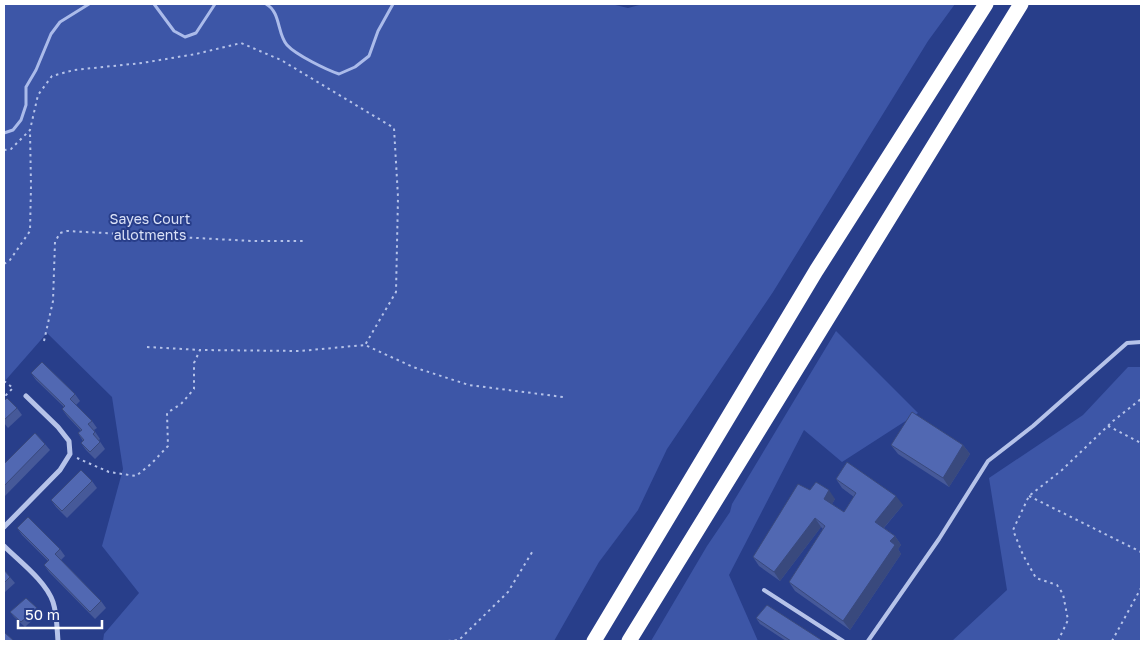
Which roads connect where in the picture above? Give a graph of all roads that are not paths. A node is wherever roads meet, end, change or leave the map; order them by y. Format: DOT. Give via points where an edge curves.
graph roads {
  1 [pos="986,4"];
  2 [pos="1021,4"];
  3 [pos="1141,342"];
  4 [pos="26,396"];
  5 [pos="4,527"];
  6 [pos="4,546"];
  7 [pos="764,590"];
  8 [pos="58,641"];
  9 [pos="594,641"];
  10 [pos="629,641"];
  11 [pos="843,641"];
  12 [pos="868,641"];
  1 -- 9 [label="highway" via="816,272"];
  2 -- 10 [label="highway"];
  3 -- 12 [label="lane" via="1127,343 988,461"];
  4 -- 5 [label="street" via="69,440 70,454 60,470"];
  6 -- 8 [label="street" via="33,574 53,602"];
  7 -- 11 [label="lane"];
}
